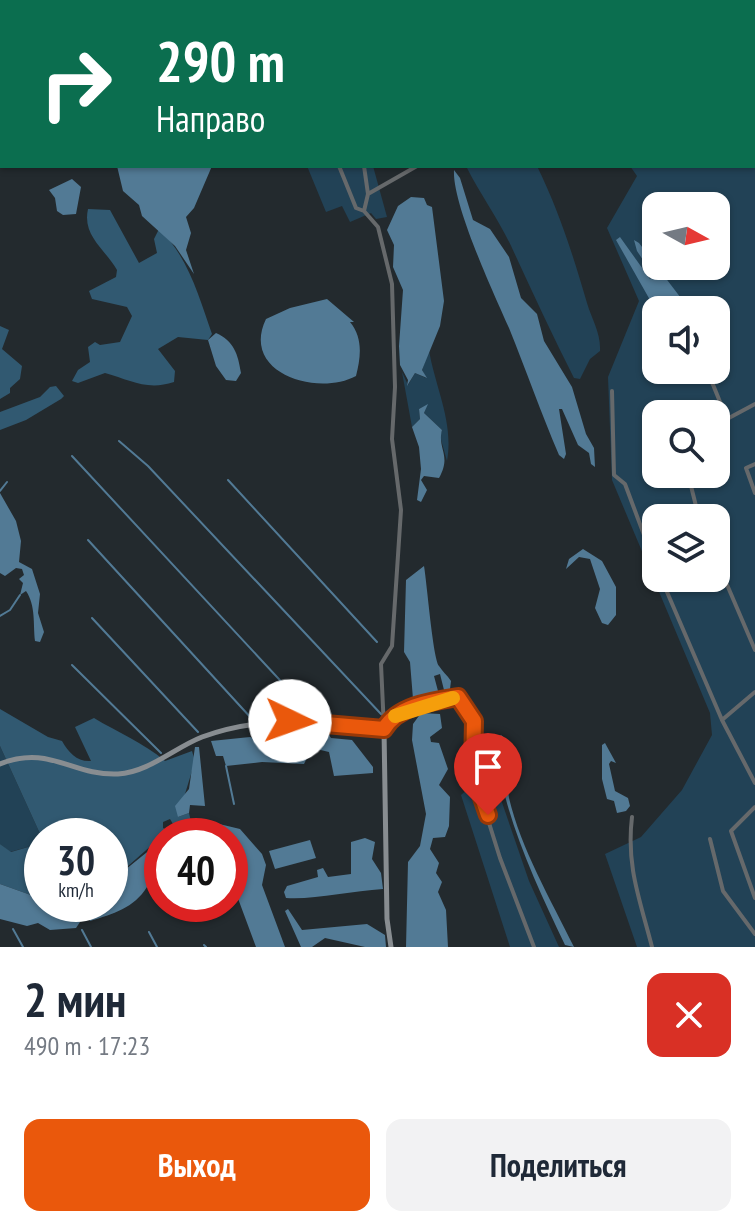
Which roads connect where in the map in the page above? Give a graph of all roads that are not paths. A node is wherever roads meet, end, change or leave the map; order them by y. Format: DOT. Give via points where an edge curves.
graph roads {
  1 [pos="340,168"];
  2 [pos="364,168"];
  3 [pos="414,168"];
  4 [pos="368,194"];
  5 [pos="364,211"];
  6 [pos="713,384"];
  7 [pos="612,391"];
  8 [pos="755,404"];
  9 [pos="755,464"];
  10 [pos="755,493"];
  11 [pos="642,530"];
  12 [pos="667,592"];
  13 [pos="730,592"];
  14 [pos="755,650"];
  15 [pos="755,692"];
  16 [pos="722,720"];
  17 [pos="384,729"];
  18 [pos="0,764"];
  19 [pos="755,783"];
  20 [pos="755,807"];
  21 [pos="632,817"];
  22 [pos="710,839"];
  23 [pos="755,898"];
  24 [pos="755,934"];
  25 [pos="391,947"];
  26 [pos="534,947"];
  27 [pos="652,947"];
  1 -- 5 [label="street" via="356,208"];
  2 -- 4 [label="street"];
  3 -- 4 [label="street"];
  4 -- 5 [label="street"];
  5 -- 17 [label="street" via="378,227 392,284 392,439 401,510 392,646 381,664"];
  6 -- 8 [label="street" via="727,419"];
  7 -- 11 [label="street" via="614,475 625,484"];
  9 -- 10 [label="street" via="746,468"];
  12 -- 16 [label="street"];
  13 -- 14 [label="street"];
  15 -- 16 [label="street"];
  16 -- 19 [label="street"];
  17 -- 18 [label="street" via="306,721 255,726 202,738 123,774 101,774 33,754"];
  17 -- 25 [label="street"];
  17 -- 26 [label="street" via="396,715 447,699 458,697 471,713 473,772"];
  20 -- 23 [label="street" via="731,831"];
  21 -- 27 [label="street" via="631,871"];
  22 -- 24 [label="street" via="723,891"];
}
